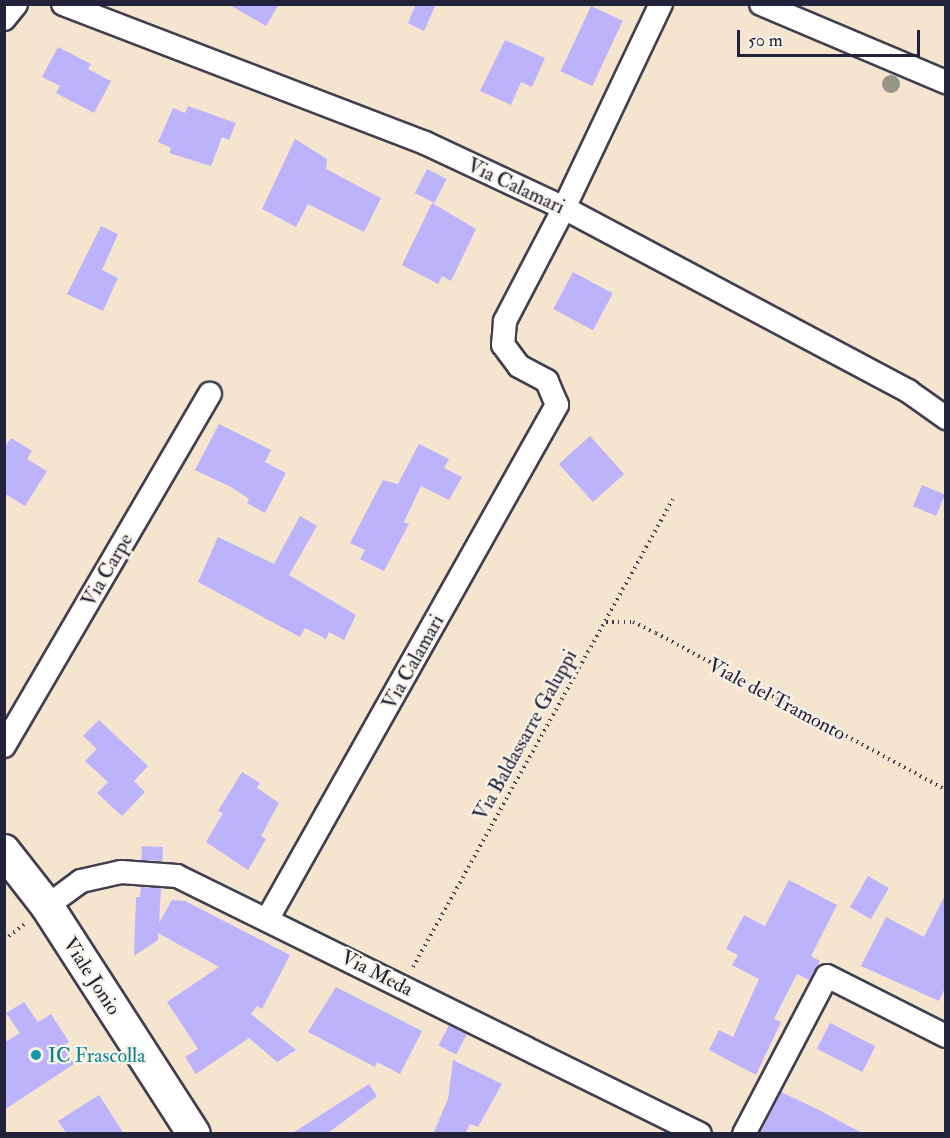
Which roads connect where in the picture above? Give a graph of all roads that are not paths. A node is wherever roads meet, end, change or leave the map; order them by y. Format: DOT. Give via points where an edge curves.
graph roads {
  1 [pos="16,4"];
  2 [pos="63,4"];
  3 [pos="661,4"];
  4 [pos="761,4"];
  5 [pos="4,19"];
  6 [pos="945,82"];
  7 [pos="564,208"];
  8 [pos="210,394"];
  9 [pos="945,418"];
  10 [pos="4,746"];
  11 [pos="8,861"];
  12 [pos="47,906"];
  13 [pos="268,918"];
  14 [pos="945,1036"];
  15 [pos="194,1134"];
  16 [pos="700,1134"];
  17 [pos="744,1134"];
  1 -- 5 [label="street"];
  2 -- 7 [label="street, Via Calamari" via="425,143"];
  3 -- 7 [label="street"];
  4 -- 6 [label="street"];
  7 -- 9 [label="street, Via Calamari" via="908,391"];
  7 -- 13 [label="street, Via Calamari" via="505,321 503,345 519,366 547,381 557,405"];
  8 -- 10 [label="street, Via Carpe"];
  11 -- 12 [label="street, Viale Jonio"];
  12 -- 13 [label="street, Via Meda" via="81,881 133,873 177,876"];
  12 -- 15 [label="street, Viale Jonio"];
  13 -- 16 [label="street, Via Meda"];
  14 -- 17 [label="street" via="827,976"];
}
